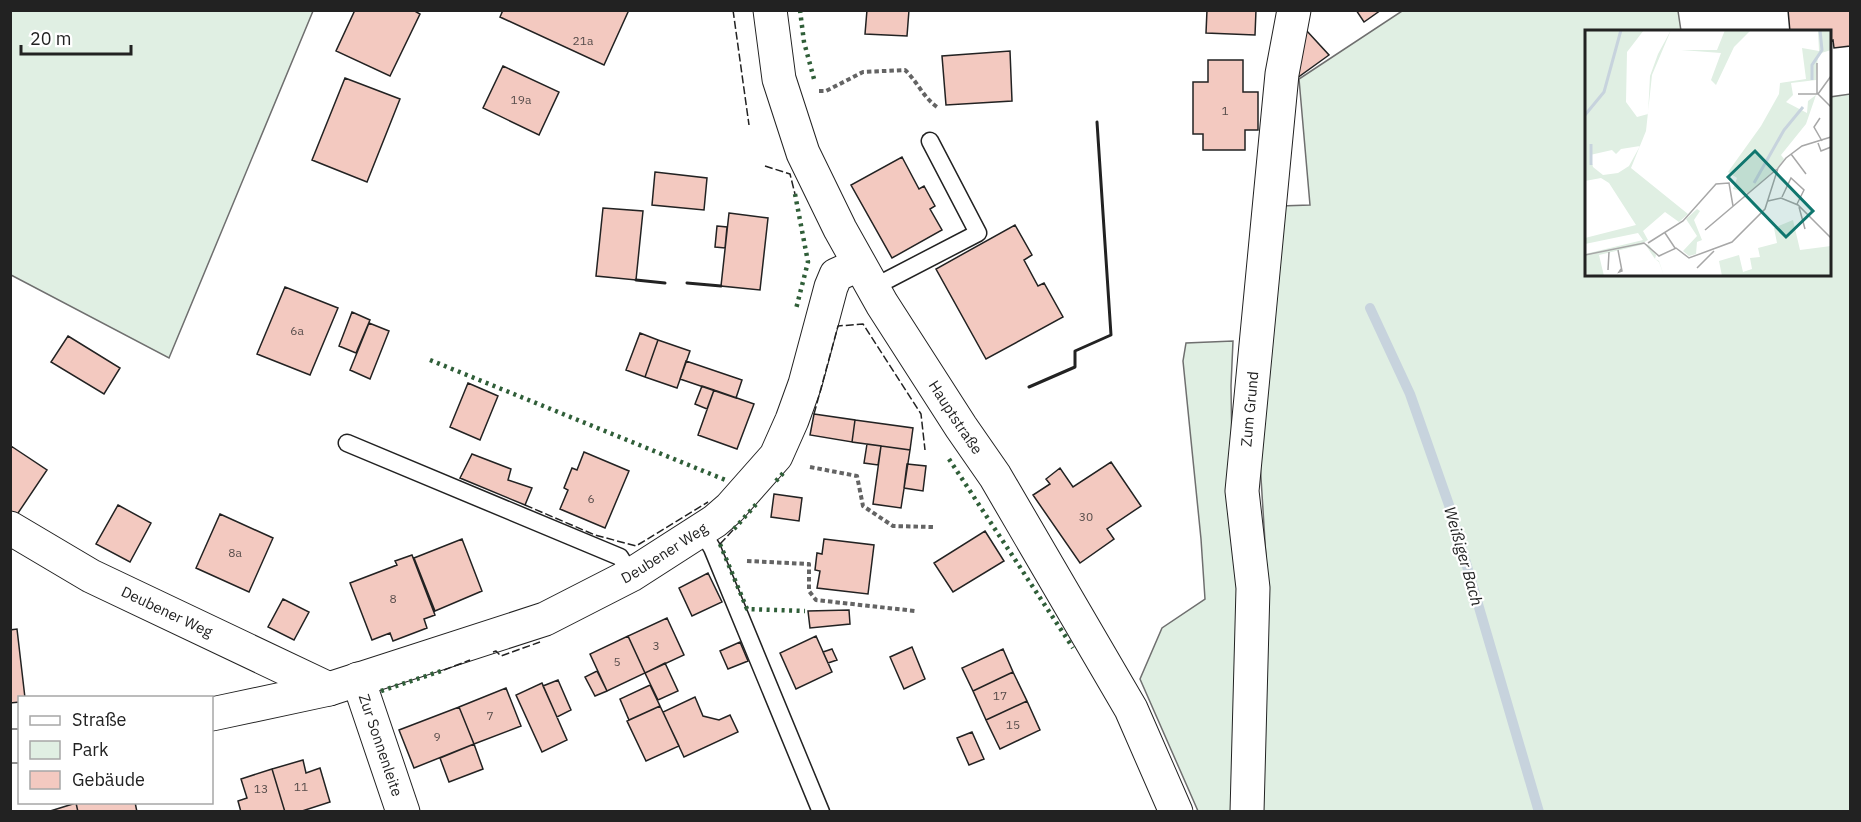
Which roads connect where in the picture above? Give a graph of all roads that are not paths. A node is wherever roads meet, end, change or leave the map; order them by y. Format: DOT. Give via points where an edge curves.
graph roads {
  1 [pos="770,10"];
  2 [pos="1294,10"];
  3 [pos="930,141"];
  4 [pos="865,277"];
  5 [pos="347,443"];
  6 [pos="10,528"];
  7 [pos="701,530"];
  8 [pos="632,575"];
  9 [pos="343,684"];
  10 [pos="213,714"];
  11 [pos="403,812"];
  12 [pos="821,812"];
  13 [pos="1176,812"];
  14 [pos="1247,812"];
  1 -- 4 [label="street, Hauptstraße" via="779,79 803,153"];
  2 -- 14 [label="street, Zum Grund" via="1282,74 1242,491 1253,588"];
  3 -- 4 [label="lane" via="978,233"];
  4 -- 7 [label="street, Deubener Weg" via="836,275 805,384 776,456 730,508"];
  4 -- 13 [label="street, Hauptstraße" via="995,476 1125,699"];
  5 -- 8 [label="lane" via="620,557"];
  6 -- 9 [label="street, Deubener Weg" via="91,576"];
  7 -- 8 [label="street, Deubener Weg"];
  7 -- 12 [label="lane"];
  8 -- 9 [label="street, Deubener Weg" via="545,620"];
  9 -- 10 [label="street, Deubener Weg"];
  9 -- 11 [label="street, Zur Sonnenleite"];
}
